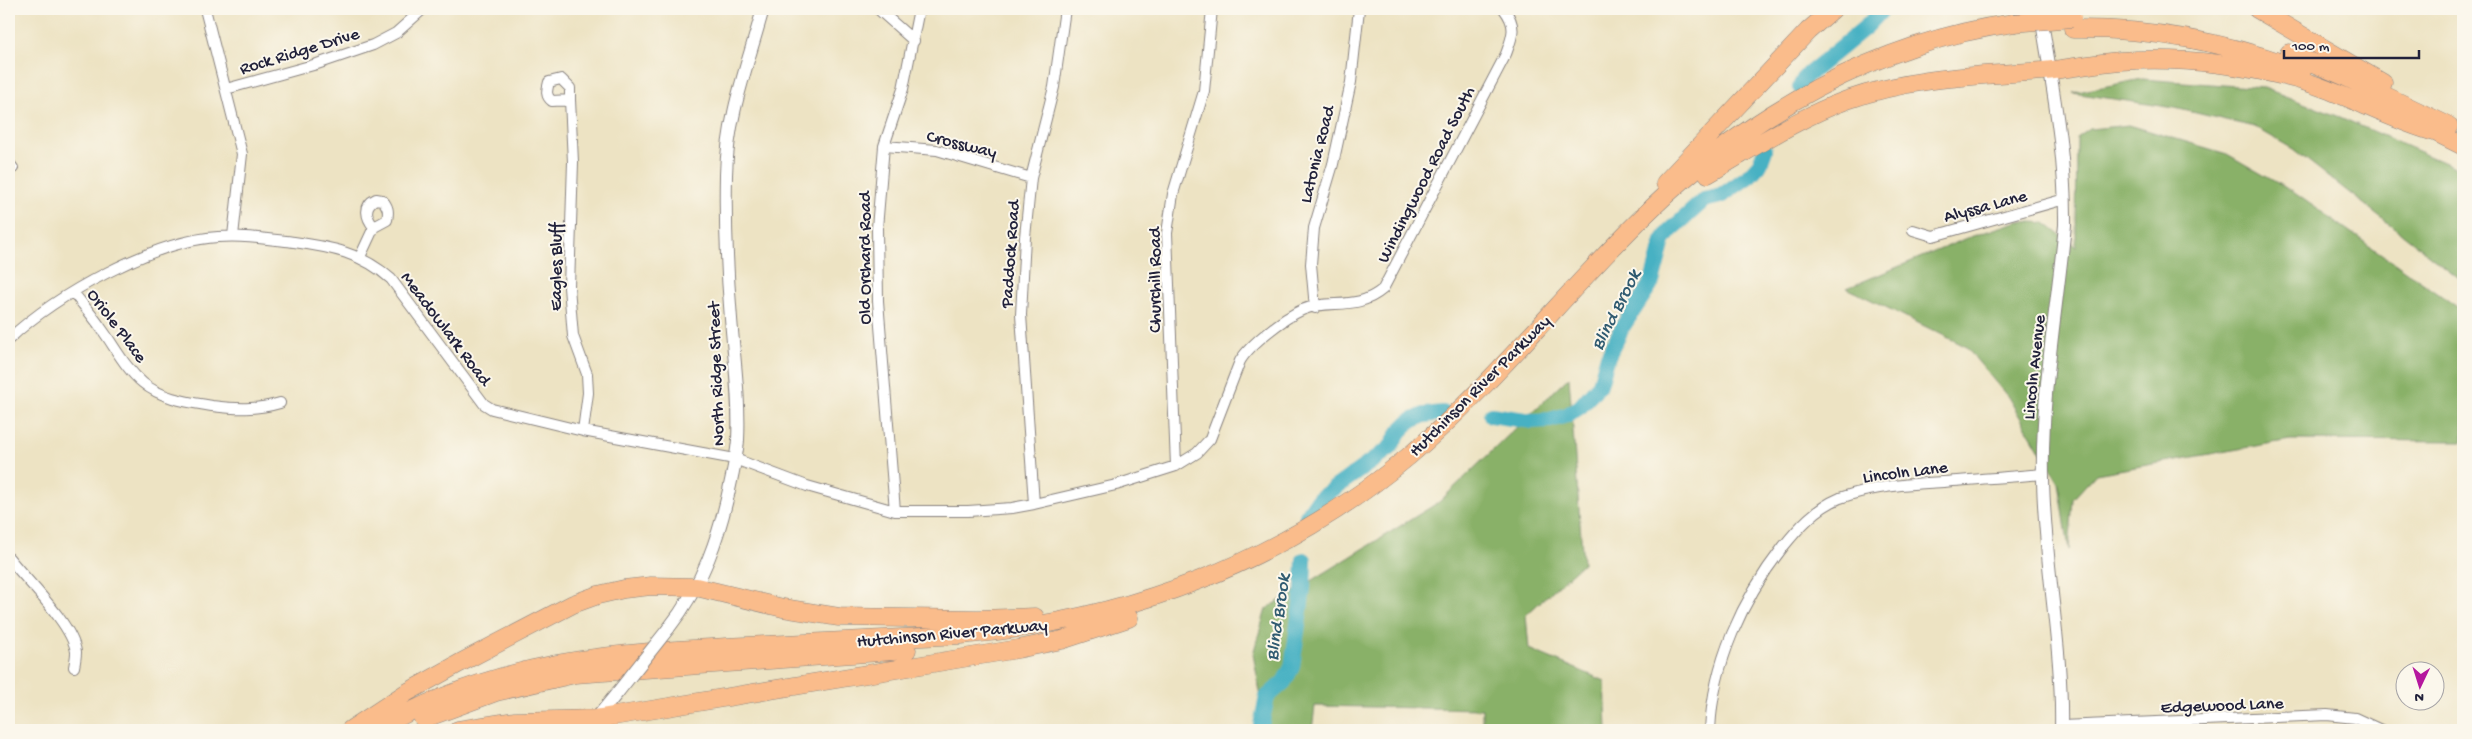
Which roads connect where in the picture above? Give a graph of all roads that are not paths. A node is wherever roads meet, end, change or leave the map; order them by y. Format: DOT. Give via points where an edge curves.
graph roads {
  1 [pos="205,9"];
  2 [pos="423,9"];
  3 [pos="763,9"];
  4 [pos="878,9"];
  5 [pos="919,9"];
  6 [pos="1065,9"];
  7 [pos="1212,9"];
  8 [pos="1359,9"];
  9 [pos="1504,9"];
  10 [pos="1833,9"];
  11 [pos="2040,9"];
  12 [pos="2257,9"];
  13 [pos="2072,24"];
  14 [pos="2015,29"];
  15 [pos="914,41"];
  16 [pos="2049,70"];
  17 [pos="226,89"];
  18 [pos="570,100"];
  19 [pos="2463,124"];
  20 [pos="2438,133"];
  21 [pos="2463,133"];
  22 [pos="884,146"];
  23 [pos="2463,146"];
  24 [pos="1708,174"];
  25 [pos="1031,178"];
  26 [pos="2066,199"];
  27 [pos="374,227"];
  28 [pos="1913,230"];
  29 [pos="233,236"];
  30 [pos="360,257"];
  31 [pos="73,292"];
  32 [pos="1566,297"];
  33 [pos="1315,308"];
  34 [pos="9,339"];
  35 [pos="280,403"];
  36 [pos="583,432"];
  37 [pos="736,459"];
  38 [pos="1176,466"];
  39 [pos="2042,474"];
  40 [pos="1034,504"];
  41 [pos="895,511"];
  42 [pos="9,558"];
  43 [pos="696,587"];
  44 [pos="1184,588"];
  45 [pos="1129,618"];
  46 [pos="74,667"];
  47 [pos="592,725"];
  48 [pos="2061,728"];
  49 [pos="350,730"];
  50 [pos="375,730"];
  51 [pos="399,730"];
  52 [pos="458,730"];
  53 [pos="1710,730"];
  54 [pos="2382,730"];
  1 -- 17 [label="street, Rock Ridge Drive"];
  2 -- 17 [label="street, Rock Ridge Drive" via="396,33 373,45"];
  3 -- 37 [label="street, North Ridge Street" via="730,124 726,173 726,234 738,440"];
  4 -- 15 [label="street"];
  5 -- 15 [label="street, Old Orchard Road"];
  6 -- 25 [label="street, Paddock Road" via="1054,87"];
  7 -- 38 [label="street, Churchill Road" via="1204,91 1173,194 1167,233"];
  8 -- 33 [label="street, Latonia Road" via="1349,92 1314,228 1311,264"];
  9 -- 33 [label="street, Windingwood Road South" via="1512,19 1513,31 1506,54 1383,289 1358,302"];
  10 -- 32 [label="highway" via="1808,31 1606,245"];
  11 -- 16 [label="street, Lincoln Avenue"];
  12 -- 19 [label="highway" via="2404,95"];
  13 -- 14 [label="highway, Hutchinson River Parkway, bridge"];
  13 -- 20 [label="highway, Hutchinson River Parkway" via="2195,39 2243,50 2320,78"];
  13 -- 21 [label="highway, Hutchinson River Parkway" via="2158,22 2254,41 2346,76"];
  14 -- 24 [label="highway, Hutchinson River Parkway" via="1906,61 1860,80 1802,110"];
  14 -- 32 [label="highway, Hutchinson River Parkway" via="1961,33 1913,47 1837,78 1752,128 1667,194"];
  15 -- 22 [label="street, Old Orchard Road" via="903,89"];
  16 -- 20 [label="highway" via="2145,60 2237,66 2312,84 2407,125"];
  16 -- 24 [label="highway" via="1956,76 1908,83 1845,100 1781,131"];
  16 -- 26 [label="street, Lincoln Avenue"];
  17 -- 29 [label="street" via="242,154"];
  18 -- 36 [label="street, Eagles Bluff" via="573,162 570,287 573,336 586,374 588,393"];
  20 -- 23 [label="highway, Hutchinson River Parkway"];
  22 -- 25 [label="street, Crossway" via="937,150"];
  22 -- 41 [label="street, Old Orchard Road" via="877,228 878,300"];
  24 -- 45 [label="highway, Hutchinson River Parkway" via="1636,240 1466,419 1392,484 1324,531 1259,567 1191,597"];
  25 -- 40 [label="street, Paddock Road" via="1021,315"];
  26 -- 28 [label="street, Alyssa Lane" via="1933,236"];
  26 -- 39 [label="street, Lincoln Avenue" via="2044,414"];
  27 -- 30 [label="street"];
  29 -- 30 [label="street, Meadowlark Road" via="320,246"];
  29 -- 31 [label="street, Meadowlark Road" via="216,237 140,256"];
  30 -- 36 [label="street, Meadowlark Road" via="391,279 484,404 505,414"];
  31 -- 34 [label="street, Meadowlark Road" via="24,324"];
  31 -- 35 [label="street, Oriole Place" via="121,359 144,384 153,389 185,402 234,409 261,409"];
  32 -- 44 [label="highway, Hutchinson River Parkway" via="1456,413 1382,477 1287,540"];
  33 -- 38 [label="street, Windingwood Road South" via="1303,310 1246,351 1210,440"];
  36 -- 37 [label="street, Meadowlark Road"];
  37 -- 41 [label="street, Meadowlark Road" via="807,486"];
  37 -- 43 [label="street, North Ridge Street" via="718,534"];
  38 -- 40 [label="street, Windingwood Road South" via="1116,485"];
  39 -- 48 [label="street, Lincoln Avenue" via="2044,525 2056,625"];
  39 -- 53 [label="street, Lincoln Lane" via="1873,488 1820,508 1767,566 1749,597 1729,638 1714,691"];
  40 -- 41 [label="street, Meadowlark Road" via="968,511"];
  42 -- 46 [label="street" via="46,599 70,636 76,651"];
  43 -- 44 [label="highway" via="816,614 861,618 1011,618 1064,613"];
  43 -- 47 [label="street, North Ridge Street, bridge" via="668,629"];
  43 -- 49 [label="highway" via="632,588 606,592 582,601 449,668"];
  44 -- 50 [label="highway, Hutchinson River Parkway" via="1106,612 1002,632 649,651 568,660 472,686"];
  45 -- 47 [label="highway" via="1048,643"];
  45 -- 51 [label="highway, Hutchinson River Parkway" via="1049,636 983,645 575,674 527,683 473,699"];
  47 -- 52 [label="highway" via="527,720"];
  48 -- 54 [label="street, Edgewood Lane" via="2327,715 2355,718"];
}
